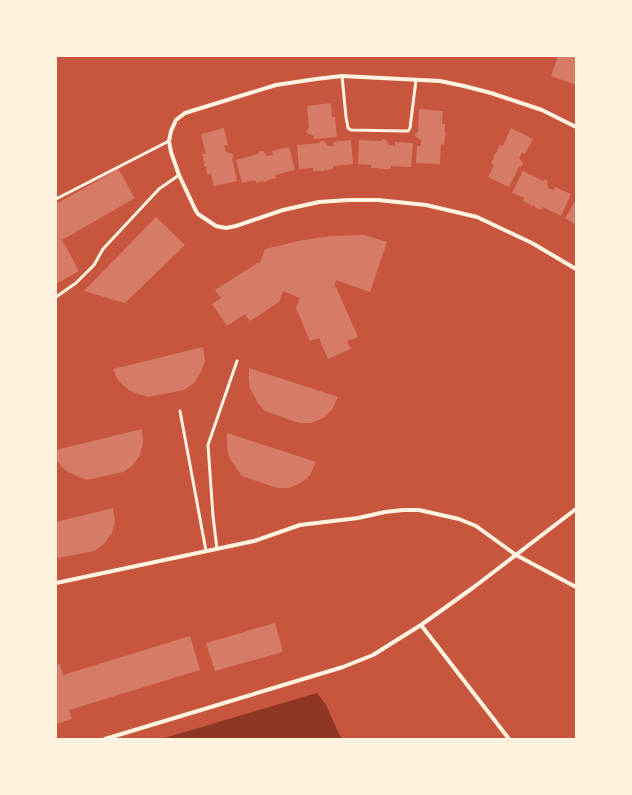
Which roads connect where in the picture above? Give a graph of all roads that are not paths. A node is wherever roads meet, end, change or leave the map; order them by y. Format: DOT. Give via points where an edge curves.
graph roads {
  1 [pos="342,76"];
  2 [pos="416,80"];
  3 [pos="576,127"];
  4 [pos="169,141"];
  5 [pos="179,175"];
  6 [pos="56,199"];
  7 [pos="576,269"];
  8 [pos="56,296"];
  9 [pos="237,361"];
  10 [pos="180,411"];
  11 [pos="576,509"];
  12 [pos="217,549"];
  13 [pos="206,551"];
  14 [pos="516,555"];
  15 [pos="56,583"];
  16 [pos="576,587"];
  17 [pos="421,625"];
  18 [pos="105,739"];
  19 [pos="509,739"];
  1 -- 2 [label="street"];
  1 -- 2 [label="lane" via="346,117 348,128 351,130 408,131"];
  1 -- 4 [label="street" via="276,85 185,113 176,120"];
  2 -- 3 [label="street" via="440,81 491,93 542,110"];
  4 -- 5 [label="street"];
  4 -- 6 [label="lane"];
  5 -- 7 [label="street" via="198,214 216,226 236,226 283,210 319,202 378,200 426,205 477,216 532,243"];
  5 -- 8 [label="lane" via="154,194 103,249 94,265"];
  9 -- 12 [label="lane" via="208,445 212,516"];
  10 -- 13 [label="lane"];
  11 -- 14 [label="street"];
  12 -- 13 [label="street"];
  12 -- 14 [label="street" via="300,525 385,512 419,510 459,519 476,526"];
  13 -- 15 [label="street"];
  14 -- 16 [label="street"];
  14 -- 17 [label="street"];
  17 -- 18 [label="street" via="373,655 343,667"];
  17 -- 19 [label="street"];
}
